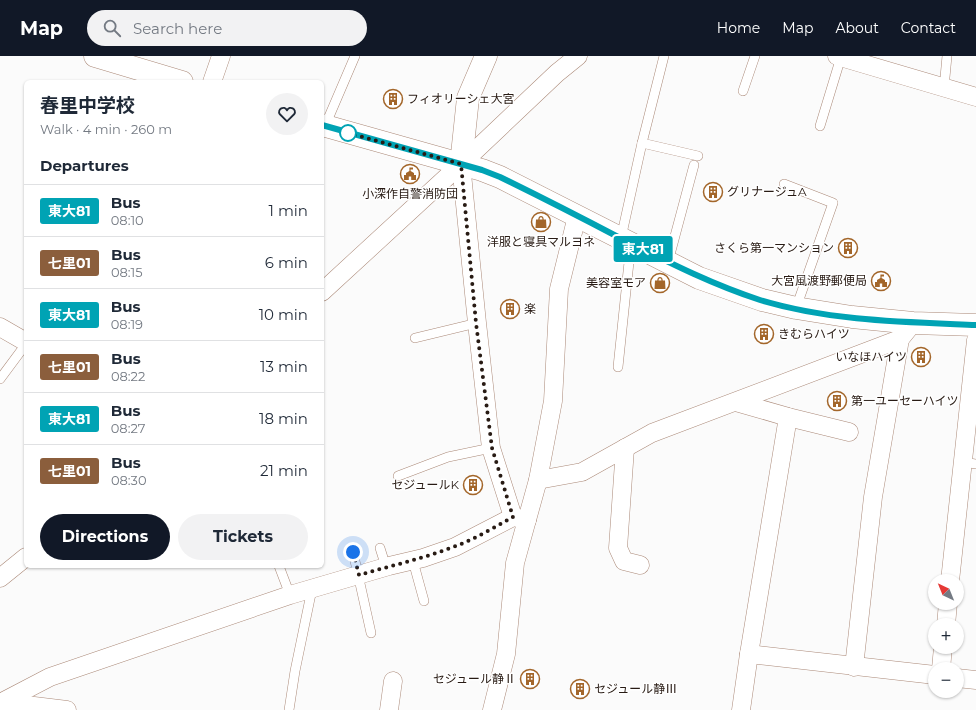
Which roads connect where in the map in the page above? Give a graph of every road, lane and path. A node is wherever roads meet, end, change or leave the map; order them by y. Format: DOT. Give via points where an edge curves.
graph roads {
  1 [pos="95,56"];
  2 [pos="221,56"];
  3 [pos="355,56"];
  4 [pos="486,56"];
  5 [pos="578,56"];
  6 [pos="664,56"];
  7 [pos="755,56"];
  8 [pos="947,56"];
  9 [pos="839,57"];
  10 [pos="175,80"];
  11 [pos="213,80"];
  12 [pos="944,88"];
  13 [pos="744,91"];
  14 [pos="976,97"];
  15 [pos="324,125"];
  16 [pos="820,126"];
  17 [pos="642,143"];
  18 [pos="698,156"];
  19 [pos="461,164"];
  20 [pos="694,165"];
  21 [pos="784,184"];
  22 [pos="576,216"];
  23 [pos="626,241"];
  24 [pos="668,262"];
  25 [pos="324,290"];
  26 [pos="796,308"];
  27 [pos="476,323"];
  28 [pos="976,325"];
  29 [pos="0,327"];
  30 [pos="906,331"];
  31 [pos="415,338"];
  32 [pos="976,340"];
  33 [pos="24,342"];
  34 [pos="24,346"];
  35 [pos="618,367"];
  36 [pos="0,379"];
  37 [pos="736,402"];
  38 [pos="788,417"];
  39 [pos="849,432"];
  40 [pos="492,448"];
  41 [pos="625,448"];
  42 [pos="970,463"];
  43 [pos="398,476"];
  44 [pos="538,480"];
  45 [pos="520,518"];
  46 [pos="380,548"];
  47 [pos="353,552"];
  48 [pos="24,558"];
  49 [pos="413,561"];
  50 [pos="640,565"];
  51 [pos="386,567"];
  52 [pos="280,568"];
  53 [pos="951,574"];
  54 [pos="359,575"];
  55 [pos="0,576"];
  56 [pos="312,589"];
  57 [pos="290,595"];
  58 [pos="424,601"];
  59 [pos="371,632"];
  60 [pos="748,654"];
  61 [pos="854,667"];
  62 [pos="928,674"];
  63 [pos="964,679"];
  64 [pos="976,680"];
  65 [pos="393,681"];
  66 [pos="1,702"];
  67 [pos="67,710"];
  68 [pos="289,710"];
  69 [pos="389,710"];
  70 [pos="492,710"];
  71 [pos="741,710"];
  1 -- 10 [label="main road"];
  2 -- 11 [label="street"];
  3 -- 15 [label="lane"];
  4 -- 19 [label="main road" via="468,98"];
  5 -- 19 [label="street"];
  6 -- 17 [label="lane"];
  7 -- 13 [label="lane"];
  8 -- 12 [label="lane"];
  9 -- 12 [label="street"];
  9 -- 16 [label="lane"];
  12 -- 14 [label="street"];
  15 -- 19 [label="main road"];
  17 -- 18 [label="lane"];
  17 -- 23 [label="lane"];
  19 -- 22 [label="main road" via="500,177"];
  19 -- 25 [label="street"];
  19 -- 27 [label="street"];
  20 -- 24 [label="lane"];
  21 -- 26 [label="lane" via="833,204"];
  22 -- 23 [label="main road"];
  22 -- 44 [label="street" via="559,289 553,401"];
  23 -- 24 [label="main road"];
  23 -- 35 [label="lane"];
  24 -- 26 [label="main road" via="727,289"];
  26 -- 30 [label="main road" via="852,317"];
  27 -- 31 [label="lane"];
  27 -- 40 [label="street"];
  28 -- 30 [label="main road"];
  29 -- 33 [label="street"];
  30 -- 37 [label="street"];
  30 -- 61 [label="street" via="873,497"];
  32 -- 42 [label="street"];
  34 -- 36 [label="lane"];
  37 -- 38 [label="street"];
  37 -- 41 [label="street" via="652,433"];
  38 -- 39 [label="street"];
  38 -- 60 [label="street"];
  40 -- 43 [label="lane" via="448,457"];
  40 -- 45 [label="street"];
  41 -- 44 [label="street" via="582,472"];
  41 -- 50 [label="street" via="618,548 624,561"];
  42 -- 53 [label="street"];
  44 -- 45 [label="street"];
  45 -- 49 [label="street" via="455,547"];
  45 -- 70 [label="street" via="506,654"];
  46 -- 51 [label="lane"];
  47 -- 54 [label="lane"];
  48 -- 55 [label="street"];
  49 -- 51 [label="street"];
  49 -- 58 [label="lane"];
  51 -- 54 [label="street"];
  52 -- 57 [label="lane"];
  54 -- 56 [label="street"];
  54 -- 59 [label="lane"];
  56 -- 57 [label="street"];
  56 -- 68 [label="lane"];
  57 -- 66 [label="street" via="50,677"];
  60 -- 61 [label="street"];
  60 -- 71 [label="street"];
  61 -- 62 [label="street"];
  63 -- 64 [label="street"];
  65 -- 69 [label="street"];
  66 -- 67 [label="street"];
}
